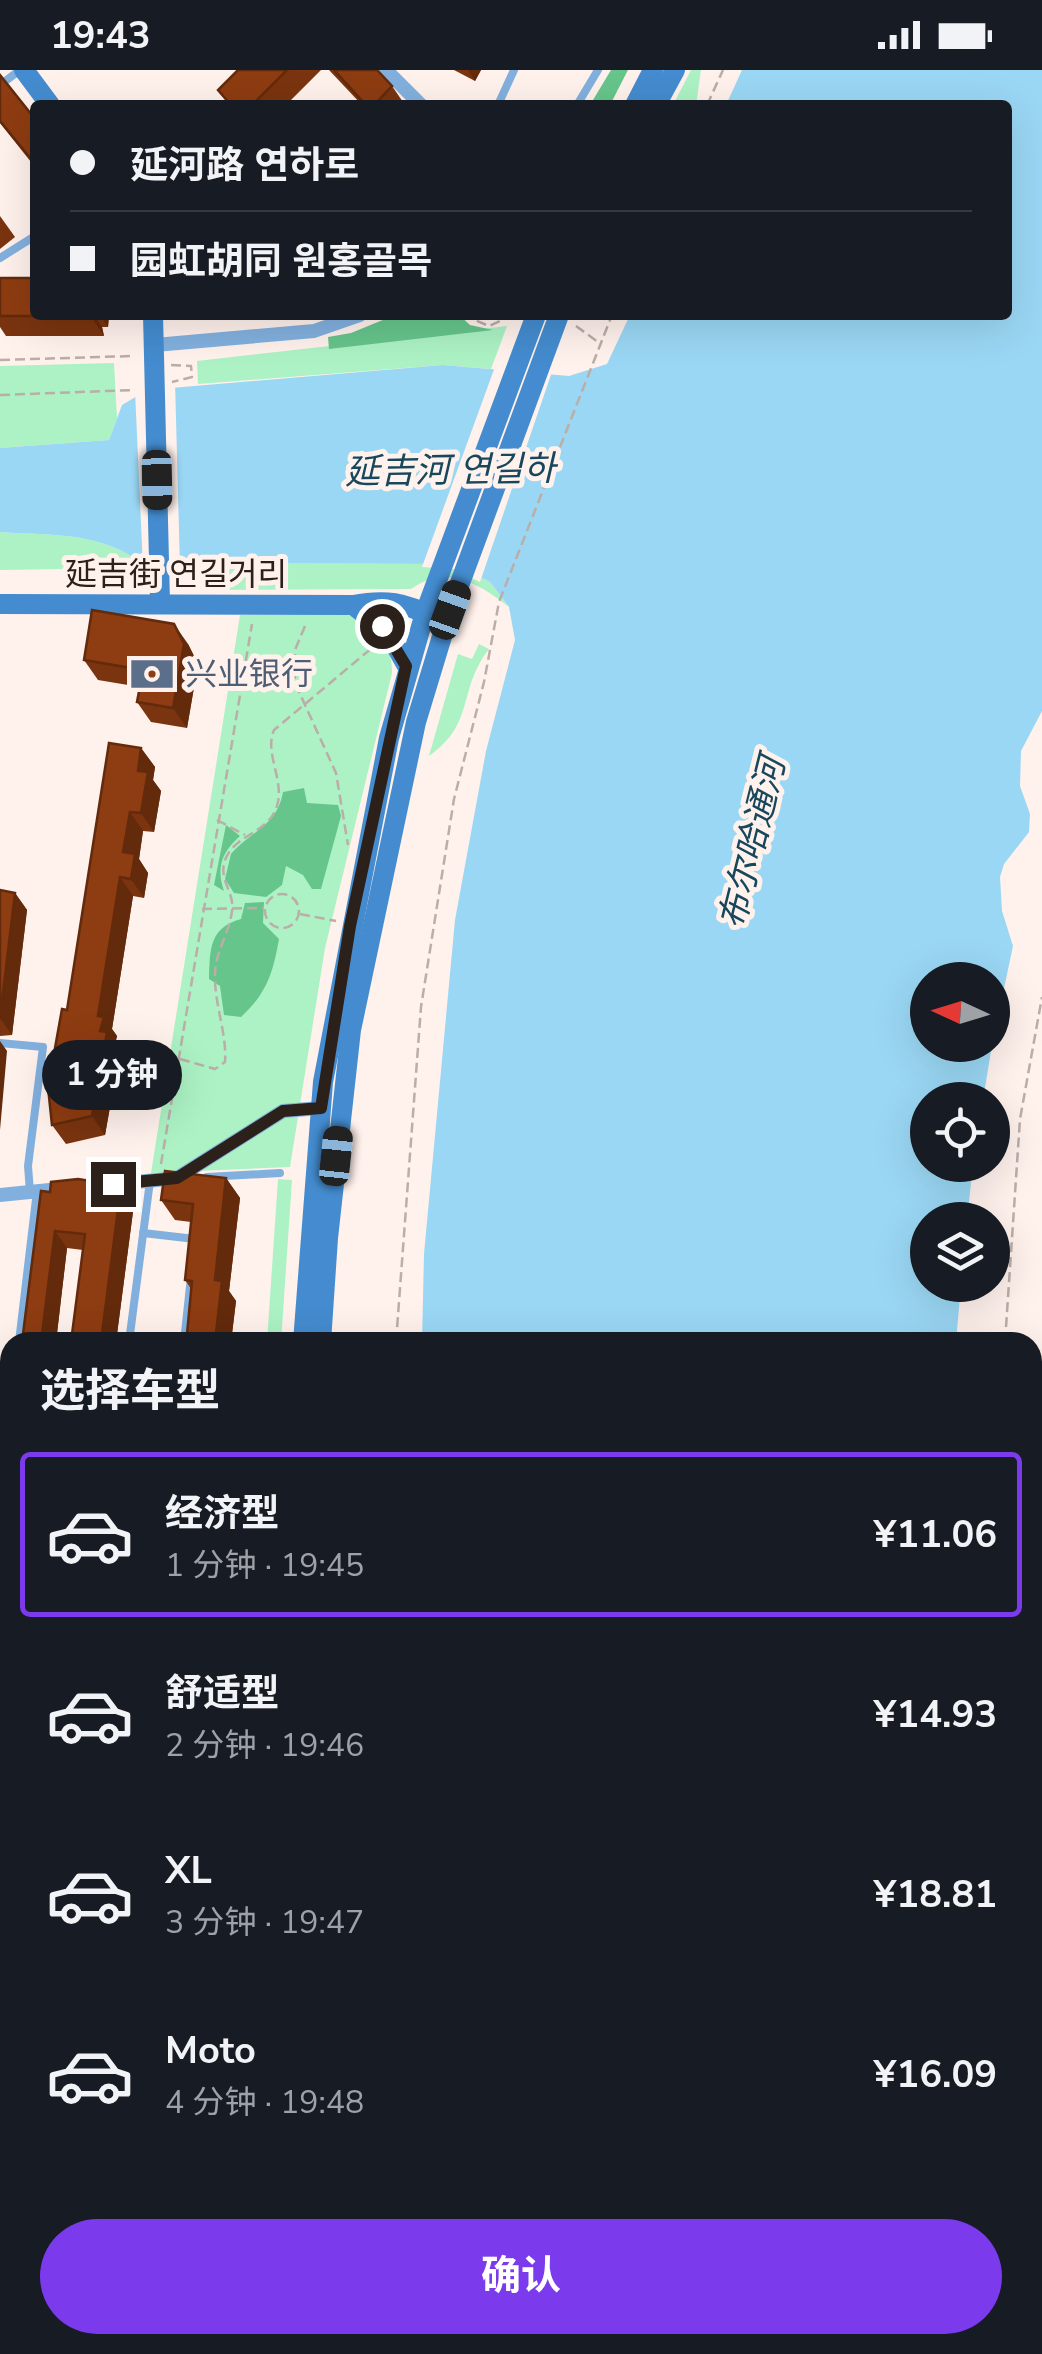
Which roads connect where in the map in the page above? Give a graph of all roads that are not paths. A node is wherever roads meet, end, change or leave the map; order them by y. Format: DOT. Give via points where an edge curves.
graph roads {
  1 [pos="22,70"];
  2 [pos="386,70"];
  3 [pos="514,70"];
  4 [pos="598,70"];
  5 [pos="653,70"];
  6 [pos="675,70"];
  7 [pos="0,85"];
  8 [pos="46,100"];
  9 [pos="415,100"];
  10 [pos="500,100"];
  11 [pos="581,100"];
  12 [pos="638,100"];
  13 [pos="659,100"];
  14 [pos="30,239"];
  15 [pos="0,258"];
  16 [pos="153,320"];
  17 [pos="346,320"];
  18 [pos="549,322"];
  19 [pos="156,368"];
  20 [pos="160,595"];
  21 [pos="0,604"];
  22 [pos="353,605"];
  23 [pos="427,608"];
  24 [pos="448,618"];
  25 [pos="406,666"];
  26 [pos="0,1042"];
  27 [pos="321,1108"];
  28 [pos="280,1173"];
  29 [pos="177,1178"];
  30 [pos="154,1181"];
  31 [pos="35,1191"];
  32 [pos="0,1195"];
  33 [pos="143,1233"];
  34 [pos="193,1254"];
  35 [pos="191,1270"];
  36 [pos="23,1332"];
  37 [pos="130,1332"];
  38 [pos="185,1332"];
  39 [pos="303,1332"];
  40 [pos="322,1332"];
  1 -- 7 [label="lane"];
  1 -- 8 [label="main road"];
  2 -- 9 [label="street"];
  3 -- 10 [label="lane"];
  4 -- 11 [label="lane"];
  5 -- 12 [label="main road"];
  6 -- 13 [label="main road"];
  14 -- 15 [label="lane"];
  16 -- 19 [label="main road"];
  17 -- 19 [label="street"];
  18 -- 23 [label="main road"];
  18 -- 24 [label="main road"];
  19 -- 20 [label="main road"];
  20 -- 21 [label="main road, 延吉街 연길거리"];
  20 -- 22 [label="main road, 延吉街 연길거리"];
  22 -- 23 [label="main road, 延吉街 연길거리" via="404,602"];
  22 -- 25 [label="main road" via="388,632"];
  23 -- 24 [label="main road, 延吉街 연길거리"];
  23 -- 25 [label="main road"];
  24 -- 40 [label="main road" via="416,722 352,1030"];
  25 -- 27 [label="main road" via="355,896"];
  26 -- 31 [label="lane" via="43,1046 28,1166"];
  27 -- 29 [label="street" via="283,1111"];
  27 -- 39 [label="main road"];
  28 -- 29 [label="lane"];
  29 -- 30 [label="street"];
  30 -- 31 [label="street"];
  30 -- 33 [label="lane"];
  31 -- 32 [label="street"];
  31 -- 36 [label="street"];
  33 -- 34 [label="lane" via="195,1236"];
  33 -- 37 [label="lane"];
  35 -- 38 [label="lane"];
}
